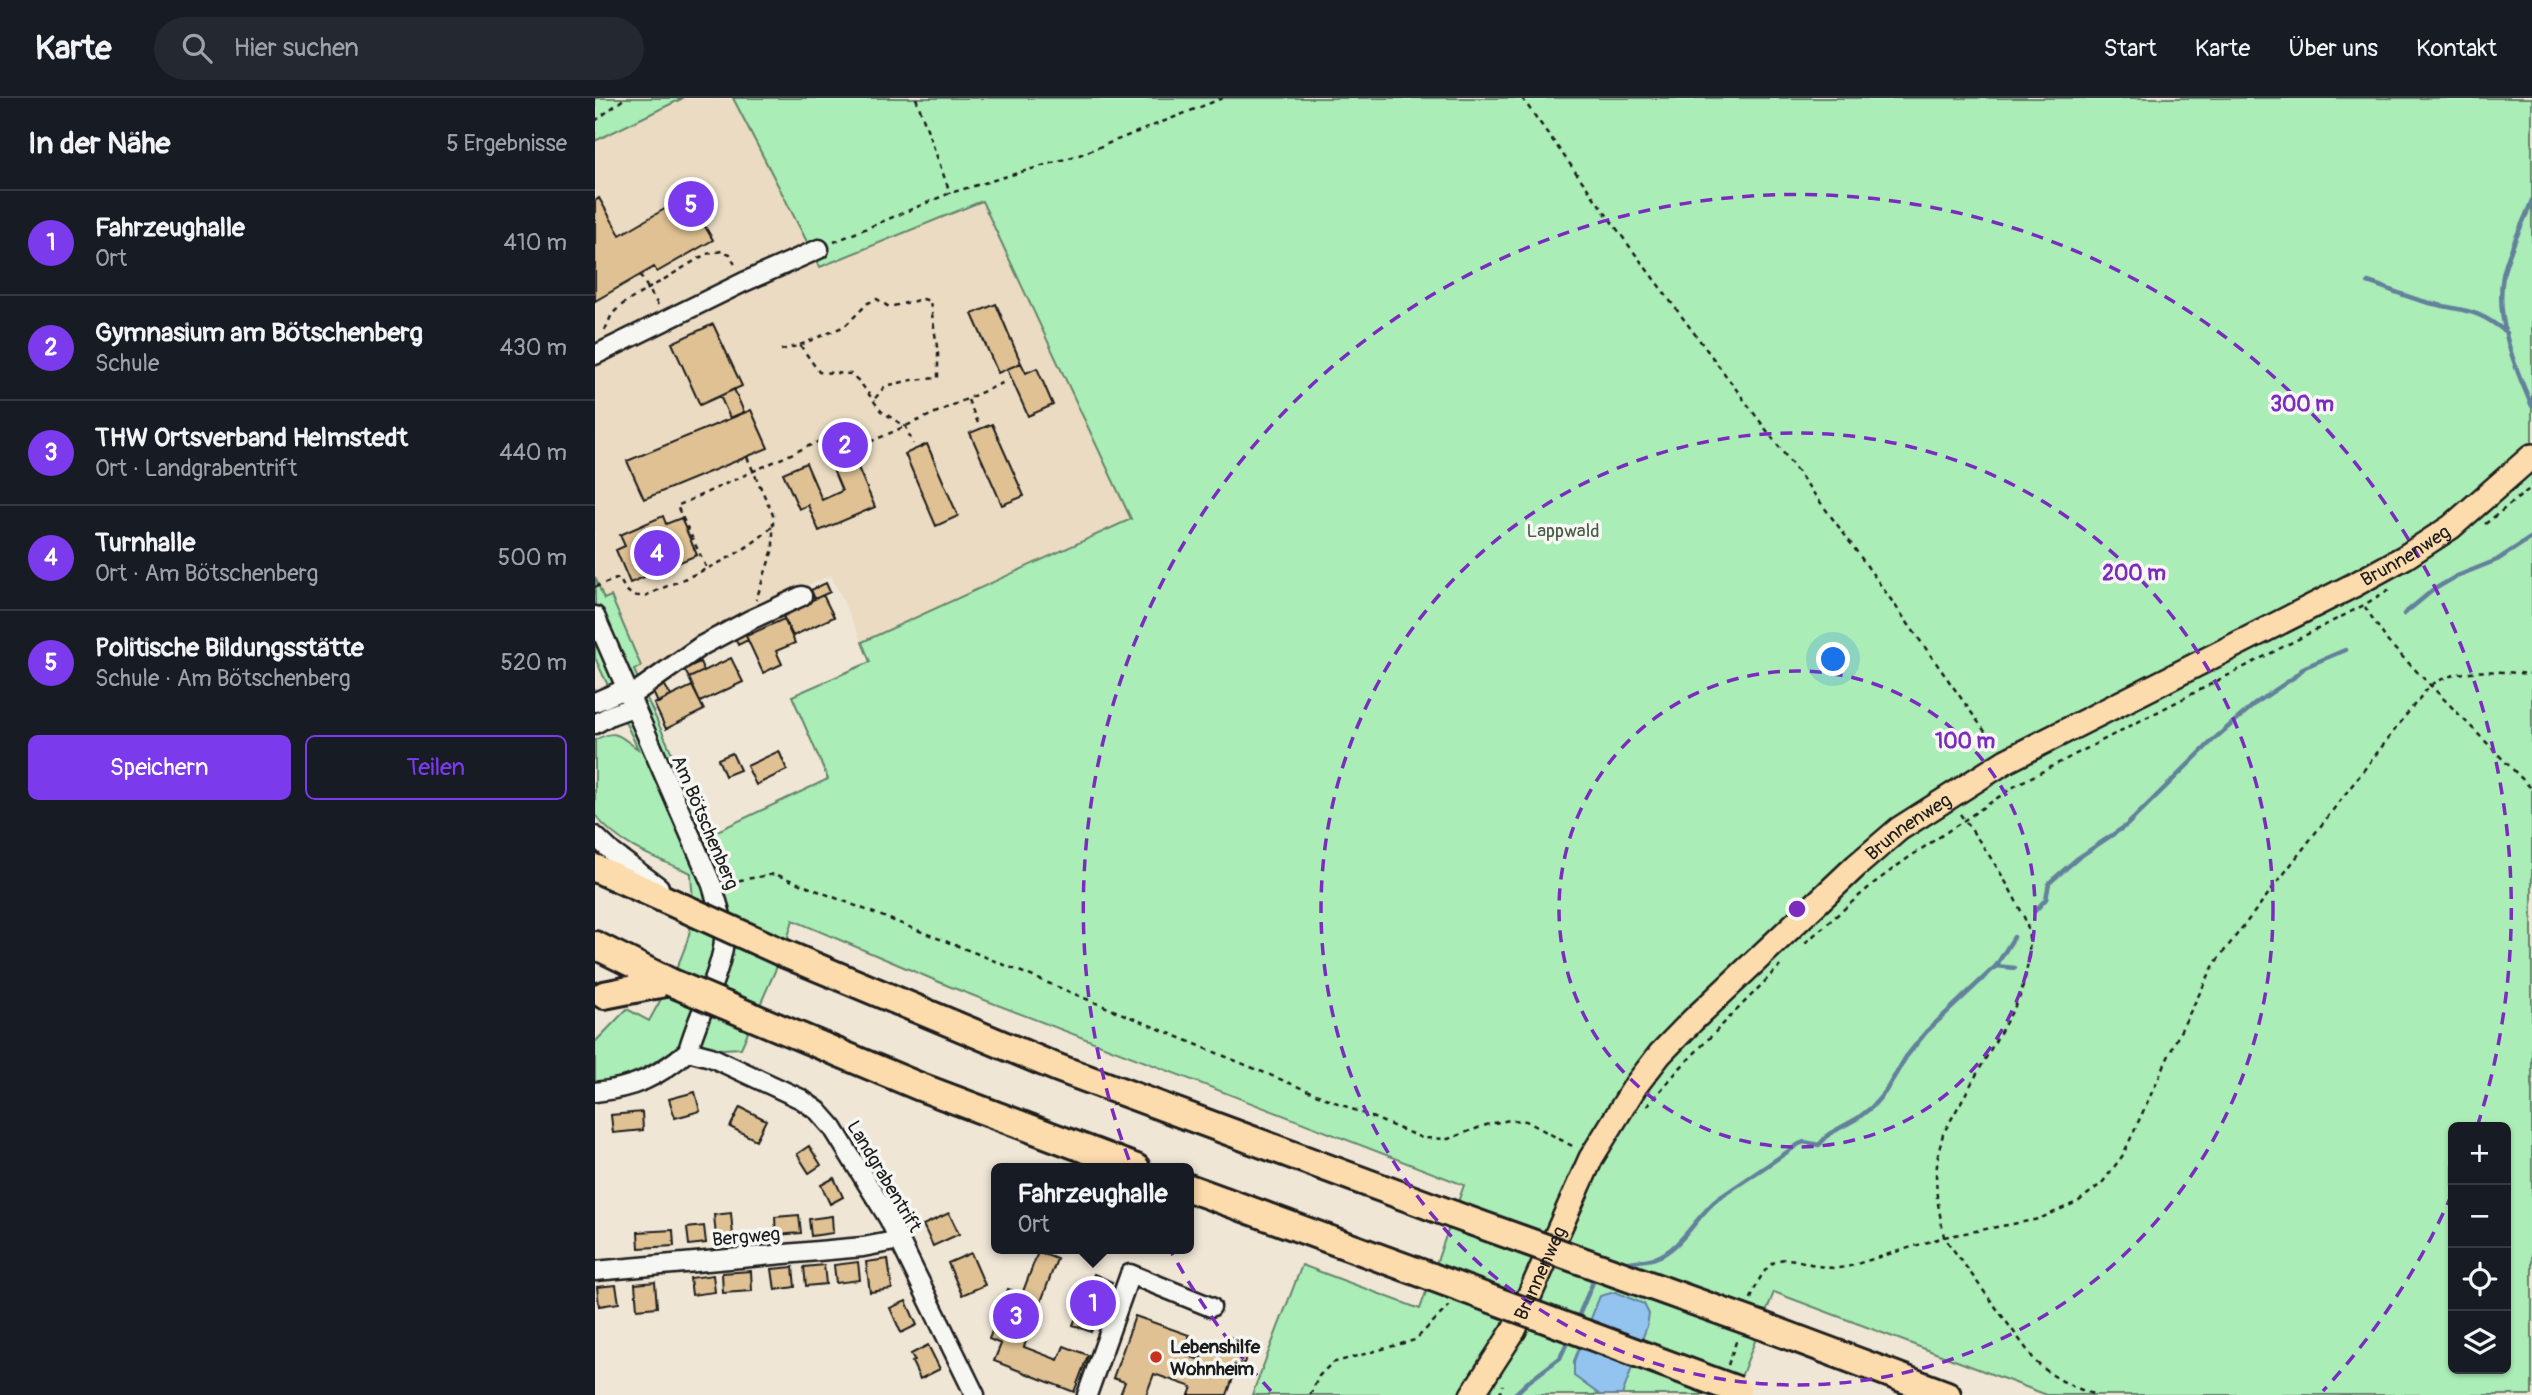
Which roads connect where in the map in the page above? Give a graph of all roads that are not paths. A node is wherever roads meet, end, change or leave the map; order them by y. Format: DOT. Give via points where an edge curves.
graph roads {
  1 [pos="819,249"];
  2 [pos="599,353"];
  3 [pos="2532,456"];
  4 [pos="802,596"];
  5 [pos="595,616"];
  6 [pos="629,697"];
  7 [pos="595,702"];
  8 [pos="595,724"];
  9 [pos="595,836"];
  10 [pos="595,868"];
  11 [pos="693,912"];
  12 [pos="595,945"];
  13 [pos="670,982"];
  14 [pos="600,994"];
  15 [pos="688,1051"];
  16 [pos="595,1092"];
  17 [pos="1123,1163"];
  18 [pos="1194,1190"];
  19 [pos="900,1240"];
  20 [pos="595,1270"];
  21 [pos="1210,1307"];
  22 [pos="1738,1385"];
  23 [pos="975,1395"];
  24 [pos="1087,1395"];
  25 [pos="1472,1395"];
  26 [pos="1947,1395"];
  1 -- 2 [label="street"];
  3 -- 25 [label="main road, Brunnenweg" via="2451,527 2405,557 2006,761 1899,829 1856,866 1685,1029 1636,1085 1591,1158 1514,1330"];
  4 -- 6 [label="street" via="701,646"];
  5 -- 6 [label="street, Am Bötschenberg"];
  6 -- 7 [label="street"];
  6 -- 8 [label="street"];
  6 -- 15 [label="street, Am Bötschenberg" via="723,918 720,961"];
  9 -- 11 [label="street"];
  10 -- 11 [label="highway"];
  11 -- 26 [label="highway, bridge" via="1083,1078"];
  12 -- 13 [label="highway"];
  13 -- 14 [label="highway"];
  13 -- 17 [label="highway, bridge" via="918,1086"];
  15 -- 16 [label="street" via="639,1083"];
  15 -- 19 [label="street, Landgrabentrift" via="711,1057 818,1111 847,1149"];
  18 -- 22 [label="highway, bridge"];
  19 -- 20 [label="street, Bergweg"];
  19 -- 23 [label="street, Landgrabentrift"];
  21 -- 24 [label="street" via="1130,1275"];
}
